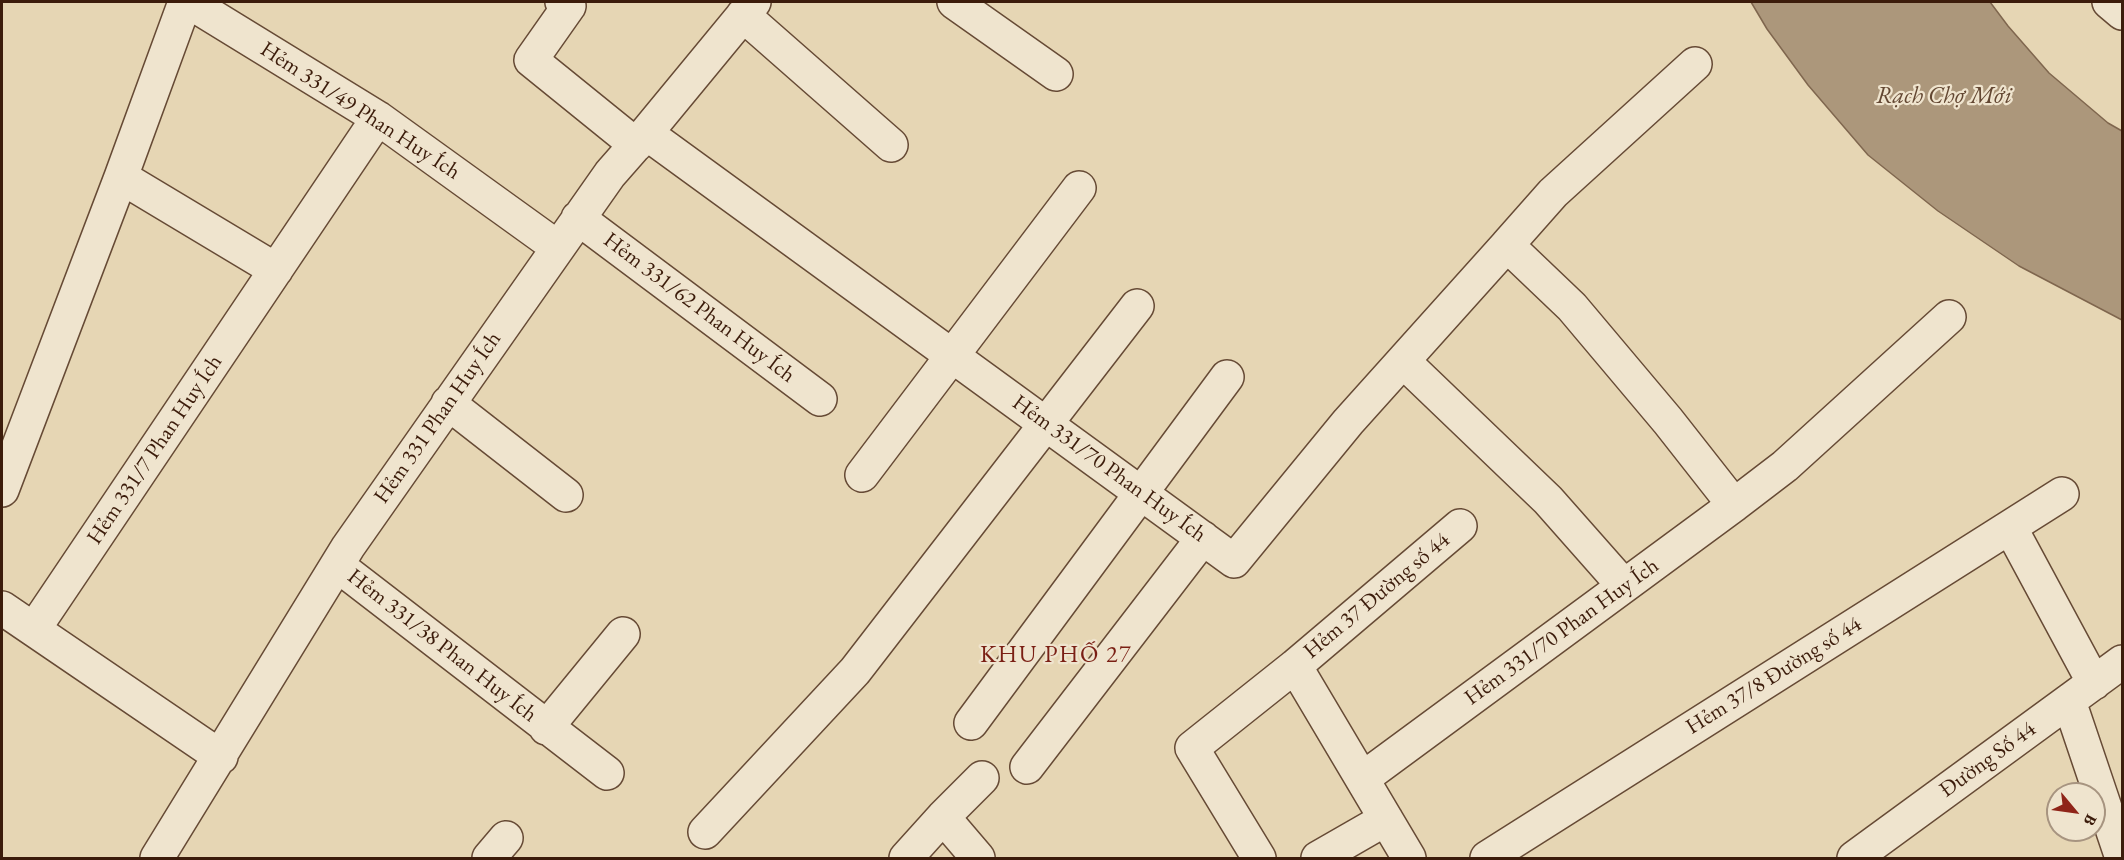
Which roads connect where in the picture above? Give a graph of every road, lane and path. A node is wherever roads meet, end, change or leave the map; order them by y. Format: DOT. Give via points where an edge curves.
graph roads {
  1 [pos="187,2"];
  2 [pos="954,2"];
  3 [pos="2109,2"];
  4 [pos="568,3"];
  5 [pos="748,8"];
  6 [pos="2122,13"];
  7 [pos="1695,64"];
  8 [pos="1056,74"];
  9 [pos="378,118"];
  10 [pos="641,139"];
  11 [pos="891,146"];
  12 [pos="121,177"];
  13 [pos="1079,188"];
  14 [pos="578,218"];
  15 [pos="1506,245"];
  16 [pos="557,247"];
  17 [pos="276,270"];
  18 [pos="1137,306"];
  19 [pos="1949,317"];
  20 [pos="952,355"];
  21 [pos="1403,361"];
  22 [pos="1227,377"];
  23 [pos="820,399"];
  24 [pos="448,403"];
  25 [pos="1047,424"];
  26 [pos="862,475"];
  27 [pos="2,490"];
  28 [pos="1142,493"];
  29 [pos="2062,494"];
  30 [pos="566,495"];
  31 [pos="1734,506"];
  32 [pos="1460,526"];
  33 [pos="2010,527"];
  34 [pos="1203,538"];
  35 [pos="337,565"];
  36 [pos="1624,586"];
  37 [pos="2,608"];
  38 [pos="33,629"];
  39 [pos="622,634"];
  40 [pos="2122,662"];
  41 [pos="1295,666"];
  42 [pos="2082,692"];
  43 [pos="971,723"];
  44 [pos="546,728"];
  45 [pos="221,757"];
  46 [pos="1028,767"];
  47 [pos="607,773"];
  48 [pos="982,778"];
  49 [pos="1362,779"];
  50 [pos="943,817"];
  51 [pos="1386,819"];
  52 [pos="705,832"];
  53 [pos="158,858"];
  54 [pos="906,858"];
  55 [pos="978,858"];
  56 [pos="1259,858"];
  57 [pos="1318,858"];
  58 [pos="1409,858"];
  59 [pos="1487,858"];
  60 [pos="1854,858"];
  61 [pos="2122,858"];
  1 -- 9 [label="street, Hẻm 331/49 Phan Huy Ích"];
  1 -- 12 [label="street"];
  2 -- 8 [label="street"];
  3 -- 6 [label="street"];
  4 -- 10 [label="street, Hẻm 331/70 Phan Huy Ích" via="531,60"];
  5 -- 10 [label="street, Hẻm 331 Phan Huy Ích"];
  5 -- 11 [label="street"];
  7 -- 15 [label="street, Hẻm 331/70 Phan Huy Ích" via="1553,193"];
  9 -- 16 [label="street, Hẻm 331/49 Phan Huy Ích"];
  9 -- 17 [label="street, Hẻm 331/7 Phan Huy Ích"];
  10 -- 14 [label="street, Hẻm 331 Phan Huy Ích"];
  10 -- 20 [label="street, Hẻm 331/70 Phan Huy Ích"];
  12 -- 17 [label="street"];
  12 -- 27 [label="street"];
  13 -- 20 [label="street"];
  14 -- 16 [label="street, Hẻm 331 Phan Huy Ích"];
  14 -- 23 [label="street, Hẻm 331/62 Phan Huy Ích"];
  15 -- 21 [label="street, Hẻm 331/70 Phan Huy Ích"];
  15 -- 31 [label="street" via="1572,307"];
  16 -- 24 [label="street, Hẻm 331 Phan Huy Ích"];
  17 -- 38 [label="street, Hẻm 331/7 Phan Huy Ích"];
  18 -- 25 [label="street"];
  19 -- 31 [label="street, Hẻm 331/70 Phan Huy Ích"];
  20 -- 25 [label="street, Hẻm 331/70 Phan Huy Ích"];
  20 -- 26 [label="street"];
  21 -- 34 [label="street, Hẻm 331/70 Phan Huy Ích" via="1234,561"];
  21 -- 36 [label="street" via="1548,500"];
  22 -- 28 [label="street"];
  24 -- 30 [label="street"];
  24 -- 35 [label="street, Hẻm 331 Phan Huy Ích"];
  25 -- 28 [label="street, Hẻm 331/70 Phan Huy Ích"];
  25 -- 52 [label="street" via="855,671"];
  28 -- 34 [label="street, Hẻm 331/70 Phan Huy Ích"];
  28 -- 43 [label="street"];
  29 -- 33 [label="street, Hẻm 37/8 Đường số 44"];
  31 -- 36 [label="street, Hẻm 331/70 Phan Huy Ích"];
  32 -- 41 [label="street, Hẻm 37 Đường số 44"];
  33 -- 42 [label="street"];
  33 -- 59 [label="street, Hẻm 37/8 Đường số 44"];
  34 -- 46 [label="street"];
  35 -- 44 [label="street, Hẻm 331/38 Phan Huy Ích"];
  35 -- 45 [label="street, Hẻm 331 Phan Huy Ích"];
  36 -- 49 [label="street, Hẻm 331/70 Phan Huy Ích"];
  37 -- 38 [label="street"];
  38 -- 45 [label="street"];
  39 -- 44 [label="street, Hẻm 331/38 Phan Huy Ích"];
  40 -- 42 [label="street, Đường Số 44"];
  41 -- 49 [label="street, Hẻm 37 Đường số 44"];
  41 -- 56 [label="street, Hẻm 37 Đường số 44" via="1192,748"];
  42 -- 60 [label="street, Đường Số 44"];
  42 -- 61 [label="street"];
  44 -- 47 [label="street, Hẻm 331/38 Phan Huy Ích"];
  45 -- 53 [label="street, Hẻm 331 Phan Huy Ích"];
  48 -- 50 [label="street"];
  49 -- 51 [label="street, Hẻm 37 Đường số 44"];
  50 -- 54 [label="street"];
  50 -- 55 [label="street"];
  51 -- 57 [label="street"];
  51 -- 58 [label="street, Hẻm 37 Đường số 44"];
}
